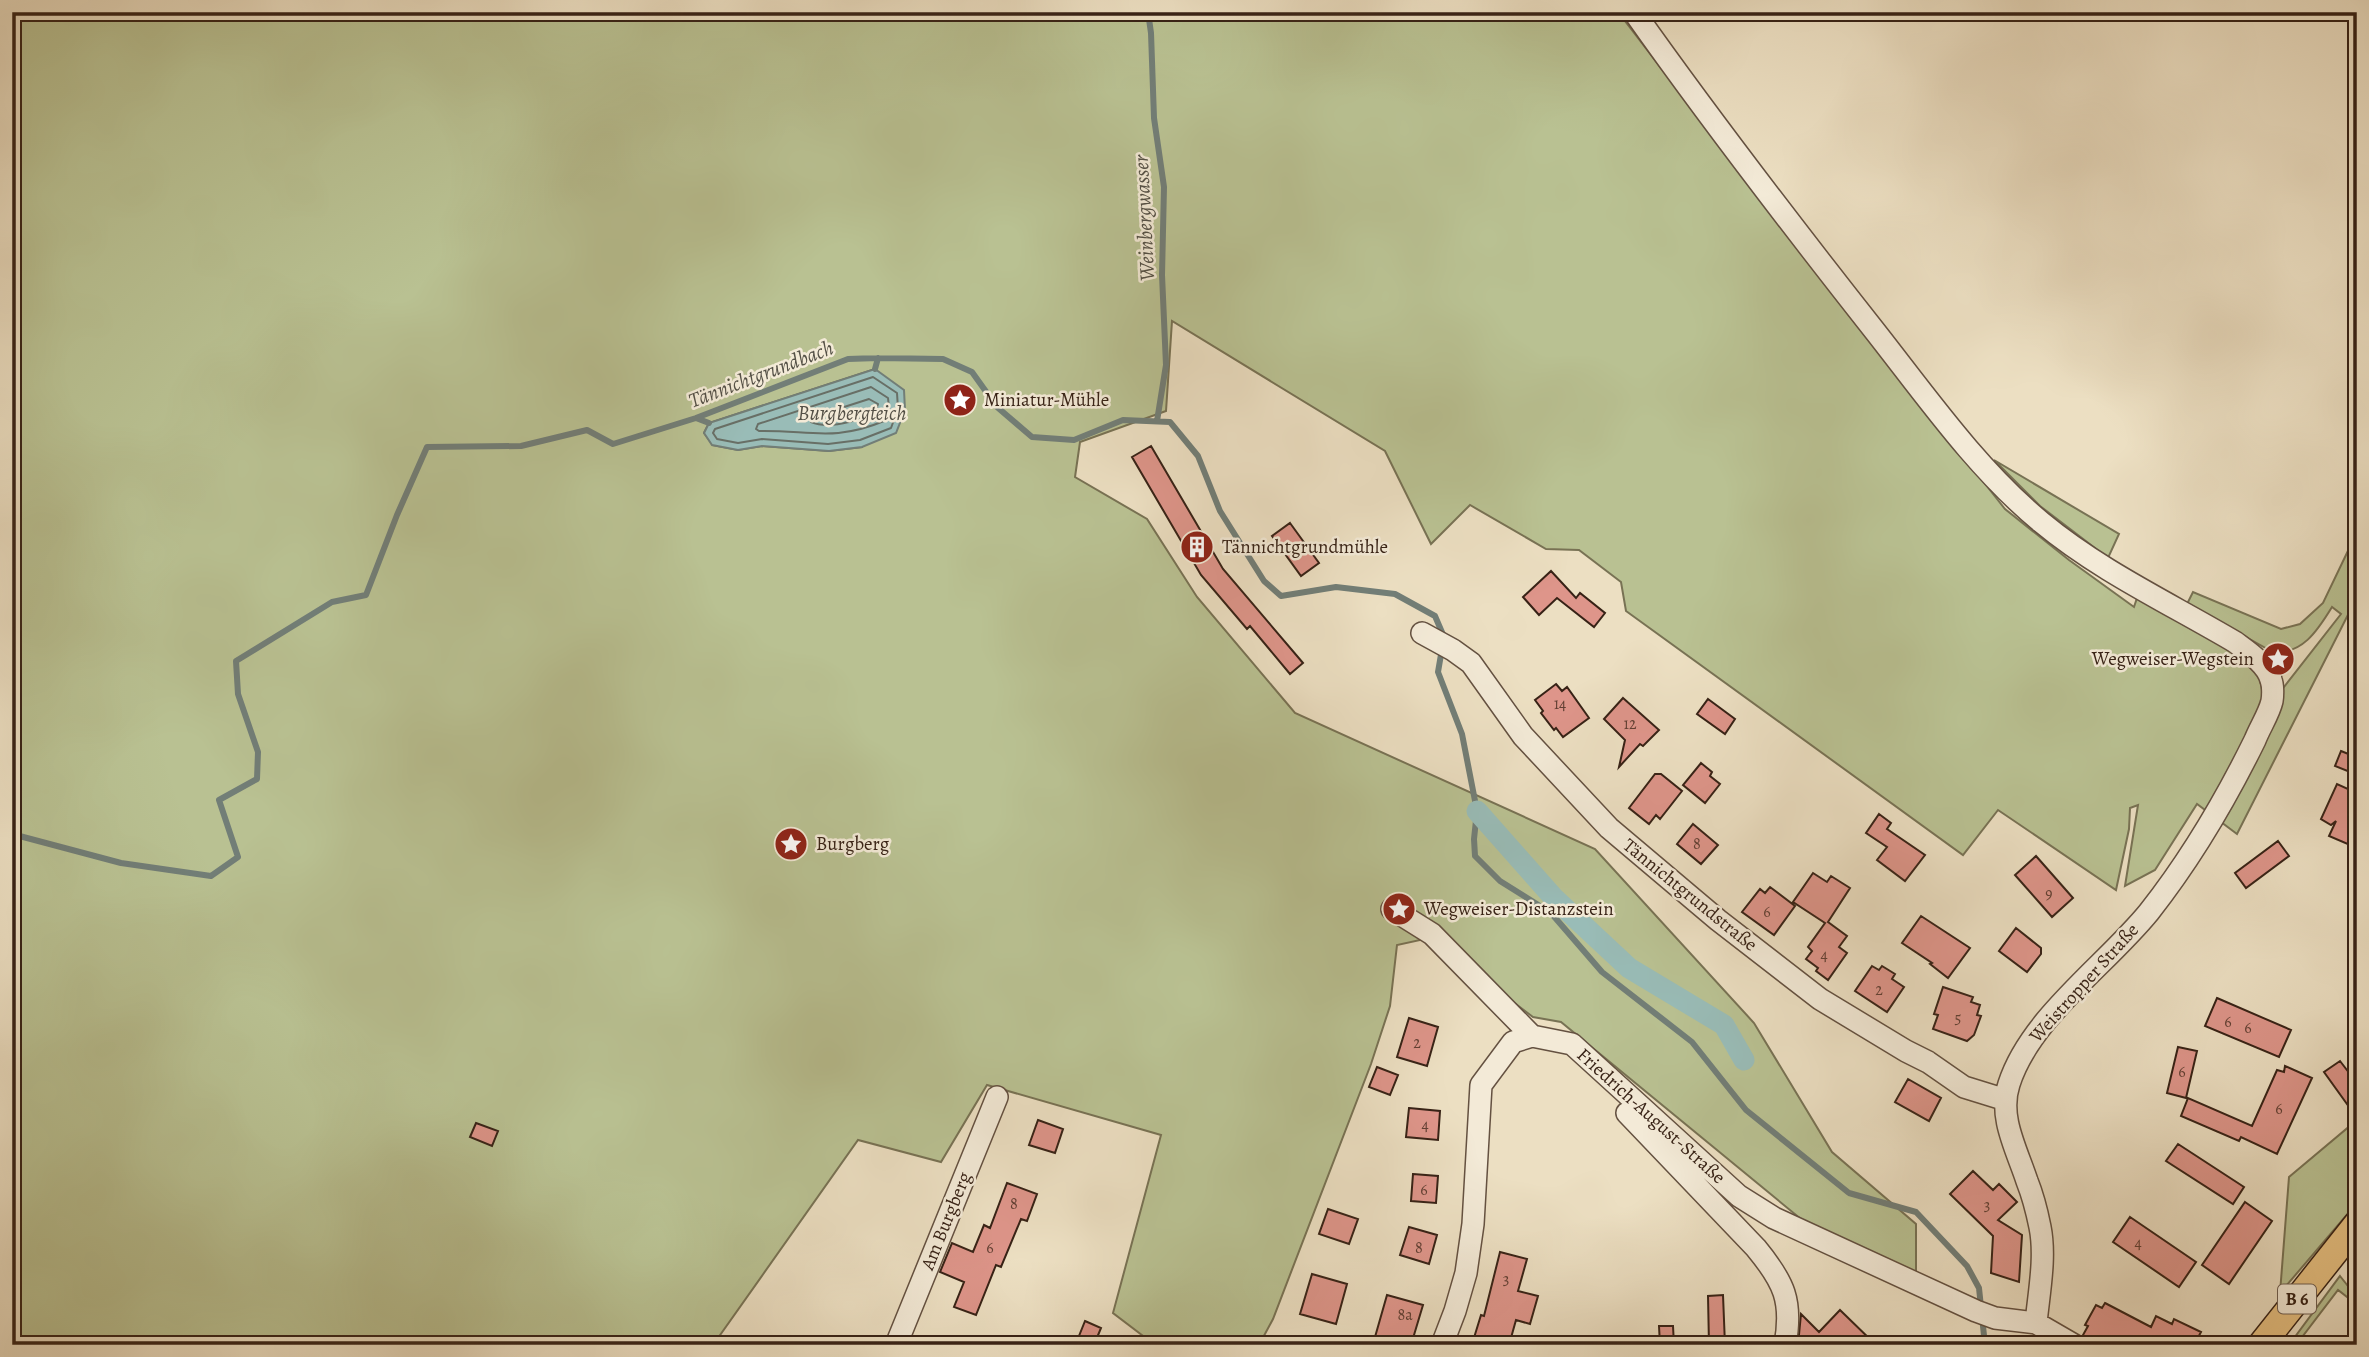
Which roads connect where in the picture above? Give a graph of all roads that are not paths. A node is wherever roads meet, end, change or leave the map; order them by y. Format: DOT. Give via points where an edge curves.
graph roads {
  1 [pos="1634,12"];
  2 [pos="1422,633"];
  3 [pos="1392,909"];
  4 [pos="1532,1037"];
  5 [pos="1594,1063"];
  6 [pos="997,1097"];
  7 [pos="2006,1100"];
  8 [pos="2357,1224"];
  9 [pos="2036,1322"];
  10 [pos="896,1345"];
  11 [pos="1443,1345"];
  12 [pos="1785,1345"];
  13 [pos="2074,1345"];
  14 [pos="2261,1345"];
  1 -- 7 [label="street, Weistropper Straße" via="1752,175 1975,457 2076,550 2235,642 2271,678 2272,699 2240,770 2196,843 2148,912 2029,1042"];
  2 -- 7 [label="street, Tännichtgrundstraße" via="1471,663 1523,736 1609,828 1718,920 1820,999 1964,1087"];
  3 -- 4 [label="street" via="1432,934"];
  4 -- 5 [label="street, Friedrich-August-Straße" via="1572,1044"];
  4 -- 11 [label="street" via="1513,1042 1482,1085 1466,1273"];
  5 -- 9 [label="street, Friedrich-August-Straße" via="1698,1160 1774,1218 1986,1314"];
  5 -- 12 [label="street" via="1610,1098 1775,1271 1789,1319"];
  6 -- 10 [label="street, Am Burgberg"];
  7 -- 9 [label="street, Weistropper Straße" via="2012,1142 2040,1229"];
  8 -- 14 [label="main road, B 6"];
  9 -- 13 [label="street"];
}
